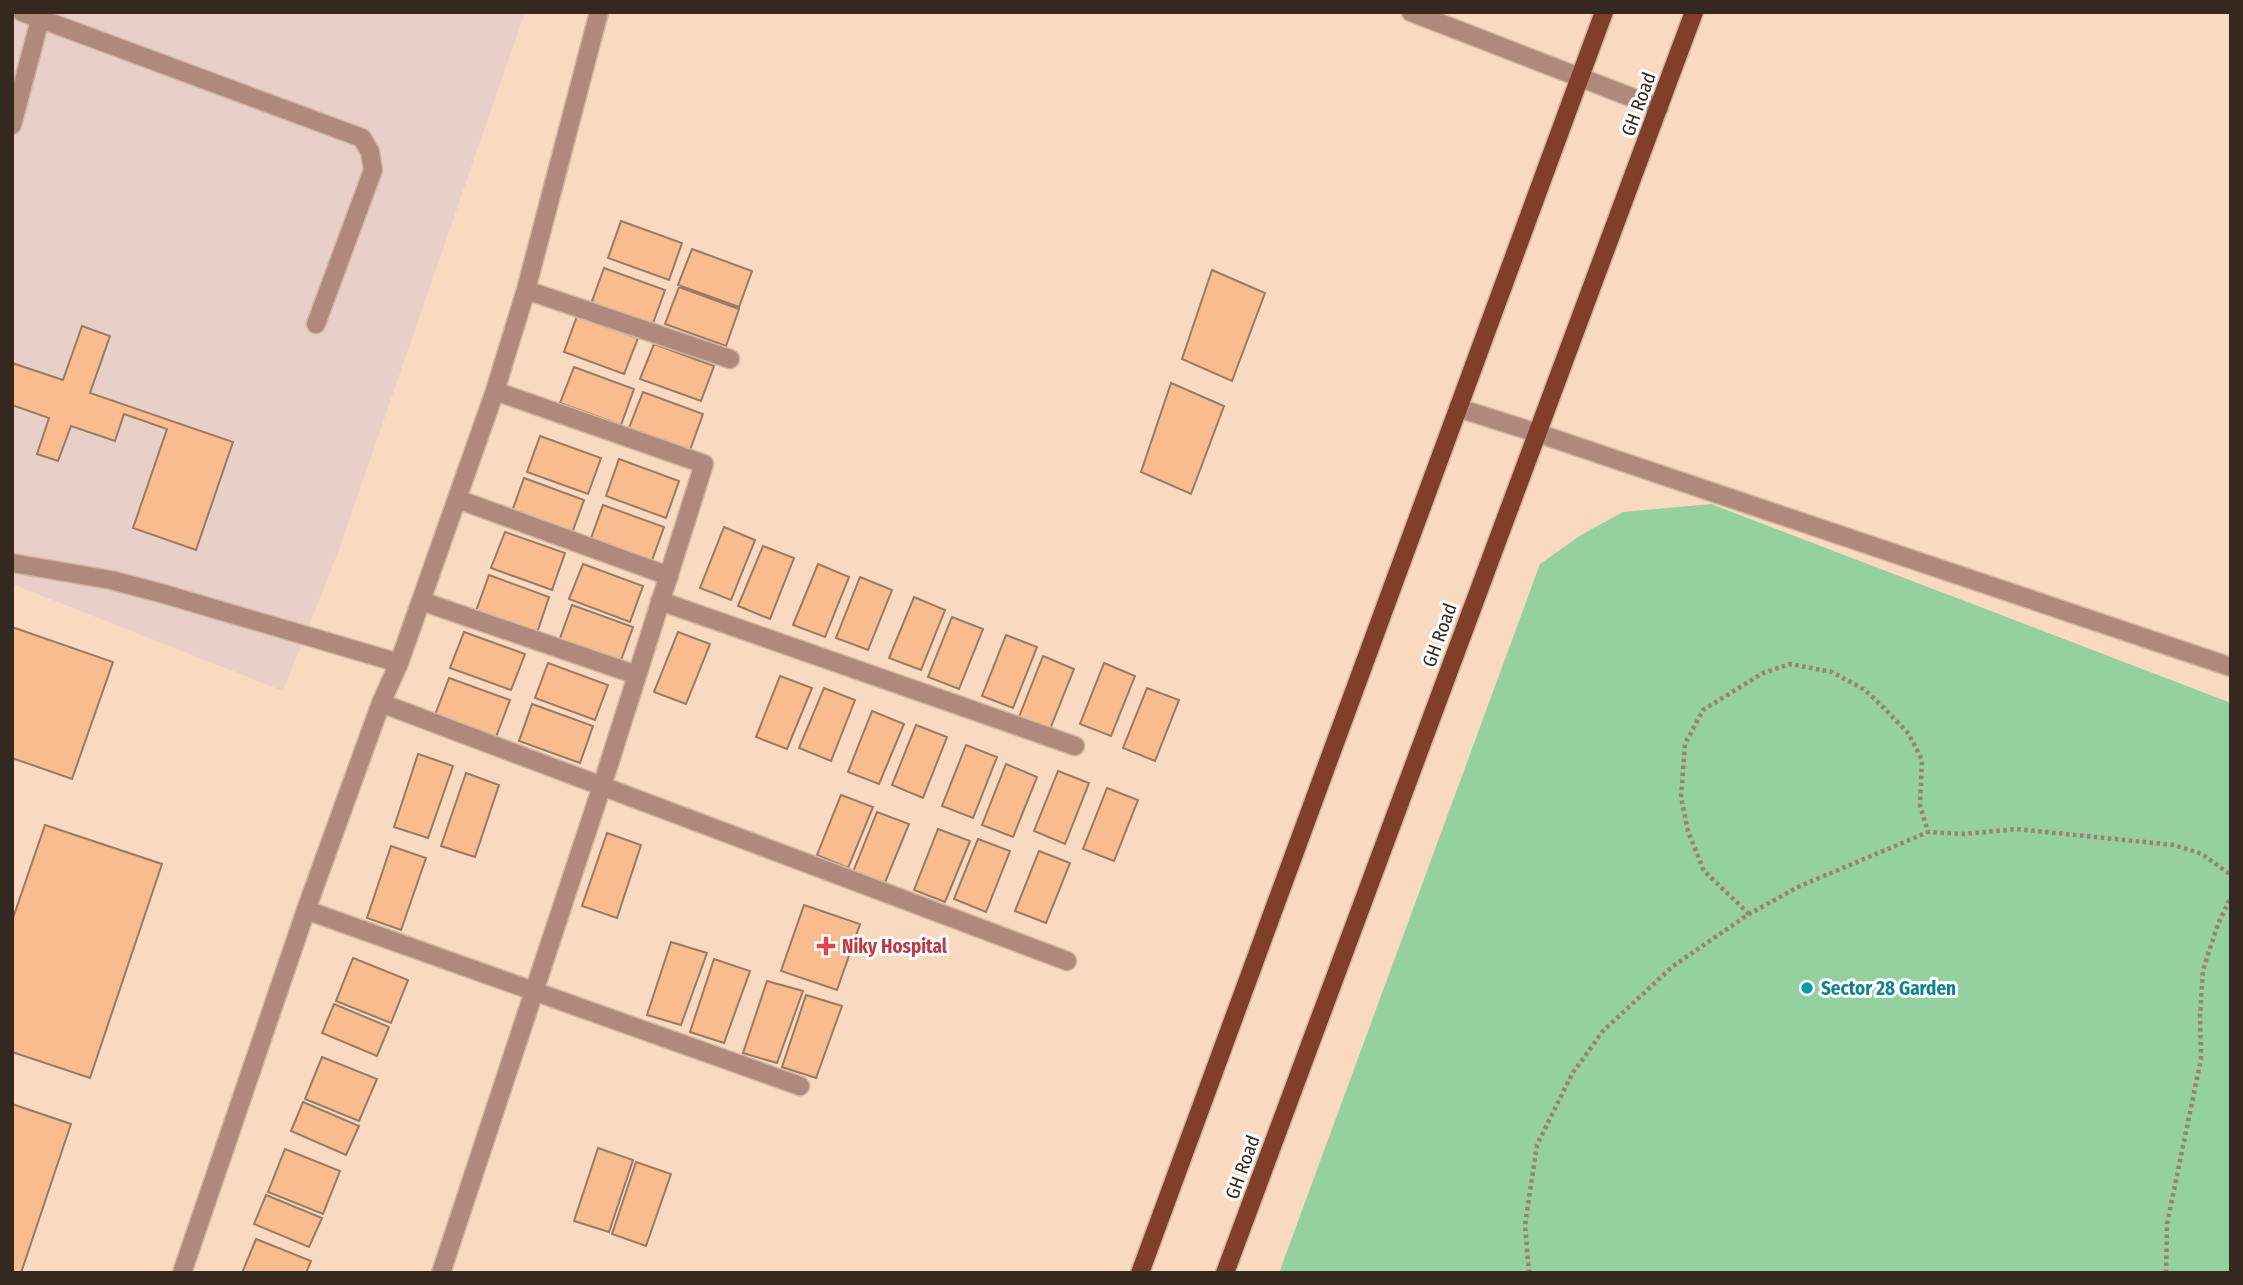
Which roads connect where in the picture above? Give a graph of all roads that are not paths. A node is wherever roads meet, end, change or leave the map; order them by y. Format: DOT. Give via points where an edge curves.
graph roads {
  1 [pos="22,12"];
  2 [pos="599,12"];
  3 [pos="1411,12"];
  4 [pos="1604,12"];
  5 [pos="1694,12"];
  6 [pos="41,15"];
  7 [pos="1580,77"];
  8 [pos="1659,107"];
  9 [pos="12,125"];
  10 [pos="526,290"];
  11 [pos="316,324"];
  12 [pos="730,359"];
  13 [pos="495,391"];
  14 [pos="1458,408"];
  15 [pos="1537,432"];
  16 [pos="457,499"];
  17 [pos="12,563"];
  18 [pos="669,576"];
  19 [pos="421,601"];
  20 [pos="660,601"];
  21 [pos="399,663"];
  22 [pos="2231,667"];
  23 [pos="637,675"];
  24 [pos="381,703"];
  25 [pos="1075,746"];
  26 [pos="602,786"];
  27 [pos="306,909"];
  28 [pos="1067,961"];
  29 [pos="533,989"];
  30 [pos="800,1086"];
  31 [pos="182,1273"];
  32 [pos="441,1273"];
  33 [pos="1140,1273"];
  34 [pos="1225,1273"];
  1 -- 6 [label="street"];
  2 -- 10 [label="street"];
  3 -- 7 [label="street"];
  4 -- 7 [label="main road"];
  5 -- 8 [label="main road, GH Road"];
  6 -- 9 [label="street"];
  6 -- 11 [label="street" via="362,138 373,170"];
  7 -- 8 [label="street"];
  7 -- 14 [label="main road"];
  8 -- 15 [label="main road, GH Road"];
  10 -- 12 [label="street"];
  10 -- 13 [label="street"];
  13 -- 16 [label="street"];
  13 -- 18 [label="street" via="704,464"];
  14 -- 15 [label="street"];
  14 -- 33 [label="main road"];
  15 -- 22 [label="street"];
  15 -- 34 [label="main road, GH Road"];
  16 -- 18 [label="street"];
  16 -- 19 [label="street"];
  17 -- 21 [label="street" via="111,580"];
  18 -- 20 [label="street"];
  19 -- 21 [label="street"];
  19 -- 23 [label="street"];
  20 -- 23 [label="street"];
  20 -- 25 [label="street"];
  21 -- 24 [label="street"];
  23 -- 26 [label="street"];
  24 -- 26 [label="street"];
  24 -- 27 [label="street"];
  26 -- 28 [label="street"];
  26 -- 29 [label="street"];
  27 -- 29 [label="street"];
  27 -- 31 [label="street"];
  29 -- 30 [label="street"];
  29 -- 32 [label="street"];
}
